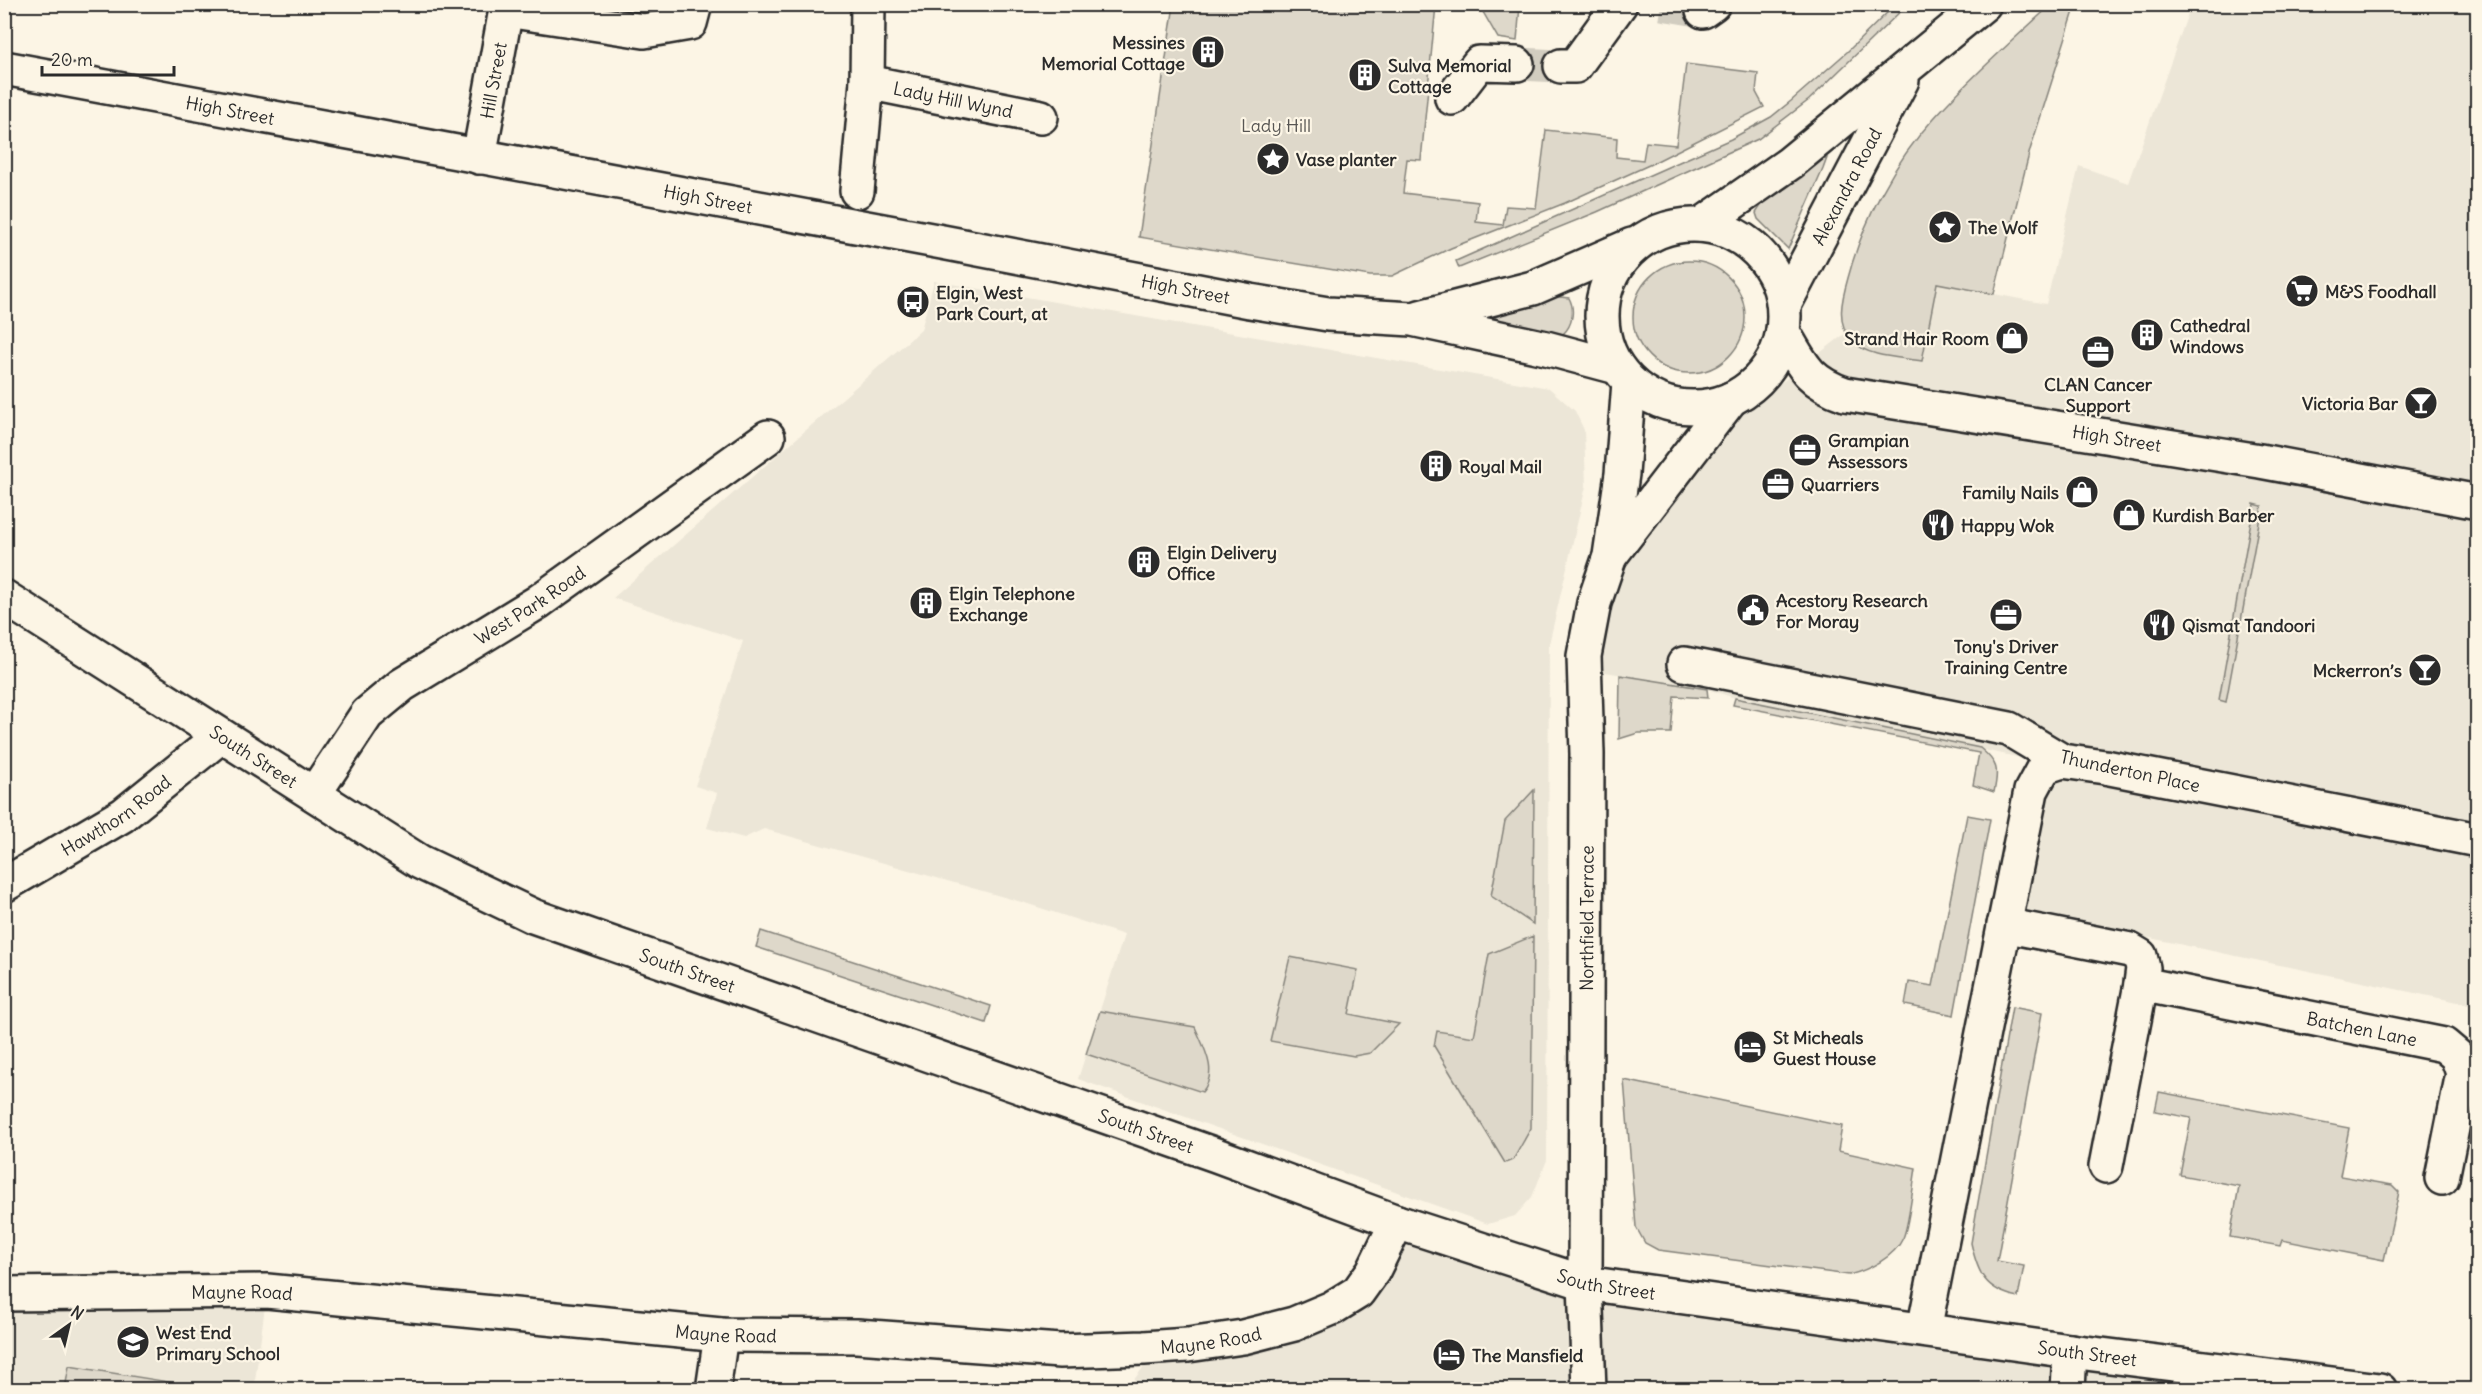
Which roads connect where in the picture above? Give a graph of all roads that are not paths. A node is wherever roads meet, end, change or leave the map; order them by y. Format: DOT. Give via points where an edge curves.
graph roads {
  1 [pos="695,4"];
  2 [pos="868,4"];
  3 [pos="1620,4"];
  4 [pos="1984,4"];
  5 [pos="507,8"];
  6 [pos="1517,64"];
  7 [pos="1562,66"];
  8 [pos="4,68"];
  9 [pos="1908,68"];
  10 [pos="867,82"];
  11 [pos="1452,98"];
  12 [pos="1041,117"];
  13 [pos="479,157"];
  14 [pos="857,191"];
  15 [pos="1701,225"];
  16 [pos="1642,240"];
  17 [pos="1412,319"];
  18 [pos="1783,319"];
  19 [pos="1623,374"];
  20 [pos="1731,399"];
  21 [pos="768,437"];
  22 [pos="2478,502"];
  23 [pos="1610,556"];
  24 [pos="4,597"];
  25 [pos="1684,664"];
  26 [pos="221,736"];
  27 [pos="2062,761"];
  28 [pos="314,794"];
  29 [pos="2478,840"];
  30 [pos="4,885"];
  31 [pos="2004,925"];
  32 [pos="2140,984"];
  33 [pos="2106,1166"];
  34 [pos="2442,1178"];
  35 [pos="1397,1222"];
  36 [pos="1585,1283"];
  37 [pos="4,1293"];
  38 [pos="1924,1330"];
  39 [pos="721,1335"];
  40 [pos="2070,1351"];
  41 [pos="713,1389"];
  42 [pos="1589,1389"];
  43 [pos="2068,1389"];
  44 [pos="2380,1389"];
  1 -- 5 [label="main road" via="690,23 644,31"];
  2 -- 10 [label="main road"];
  3 -- 7 [label="main road" via="1575,66"];
  4 -- 9 [label="main road, Alexandra Road"];
  5 -- 13 [label="main road, Hill Street"];
  6 -- 11 [label="main road" via="1479,63"];
  8 -- 13 [label="main road, High Street"];
  9 -- 15 [label="main road, Alexandra Road" via="1790,163"];
  9 -- 18 [label="main road, Alexandra Road"];
  10 -- 12 [label="main road, Lady Hill Wynd"];
  10 -- 14 [label="main road"];
  13 -- 17 [label="main road, High Street" via="1250,301 1328,314"];
  15 -- 16 [label="main road" via="1670,228"];
  15 -- 18 [label="main road" via="1740,238 1765,260 1778,281"];
  16 -- 17 [label="main road, High Street" via="1533,288"];
  16 -- 19 [label="main road" via="1615,269 1603,298 1606,346"];
  17 -- 19 [label="main road, High Street" via="1546,348"];
  18 -- 20 [label="main road" via="1776,353 1765,372"];
  18 -- 22 [label="main road, High Street" via="1814,379 1845,394 2260,460"];
  19 -- 20 [label="main road" via="1647,394 1667,404 1700,406"];
  19 -- 23 [label="main road, Northfield Terrace" via="1622,474"];
  20 -- 23 [label="main road, Northfield Terrace"];
  21 -- 28 [label="main road, West Park Road" via="538,602 402,685 367,714"];
  23 -- 36 [label="main road, Northfield Terrace" via="1594,603 1584,656"];
  24 -- 26 [label="main road, South Street"];
  25 -- 27 [label="main road, Thunderton Place" via="2009,729"];
  26 -- 28 [label="main road, South Street"];
  26 -- 30 [label="main road, Hawthorn Road" via="123,815"];
  27 -- 29 [label="main road, Thunderton Place"];
  27 -- 31 [label="main road" via="2044,766 2031,791"];
  28 -- 35 [label="main road, South Street" via="420,862 533,916"];
  31 -- 32 [label="main road" via="2130,950 2140,957"];
  31 -- 38 [label="main road"];
  32 -- 33 [label="main road"];
  32 -- 34 [label="main road, Batchen Lane" via="2444,1045 2457,1056 2463,1073"];
  35 -- 36 [label="main road, South Street"];
  35 -- 39 [label="main road, Mayne Road" via="1358,1292 1294,1324 1244,1337 1188,1345 1060,1352 857,1336"];
  36 -- 38 [label="main road, South Street"];
  36 -- 42 [label="main road, Northfield Terrace"];
  37 -- 39 [label="main road, Mayne Road" via="267,1291"];
  38 -- 40 [label="main road, South Street"];
  39 -- 41 [label="main road"];
  40 -- 43 [label="main road"];
  40 -- 44 [label="main road, South Street"];
}
